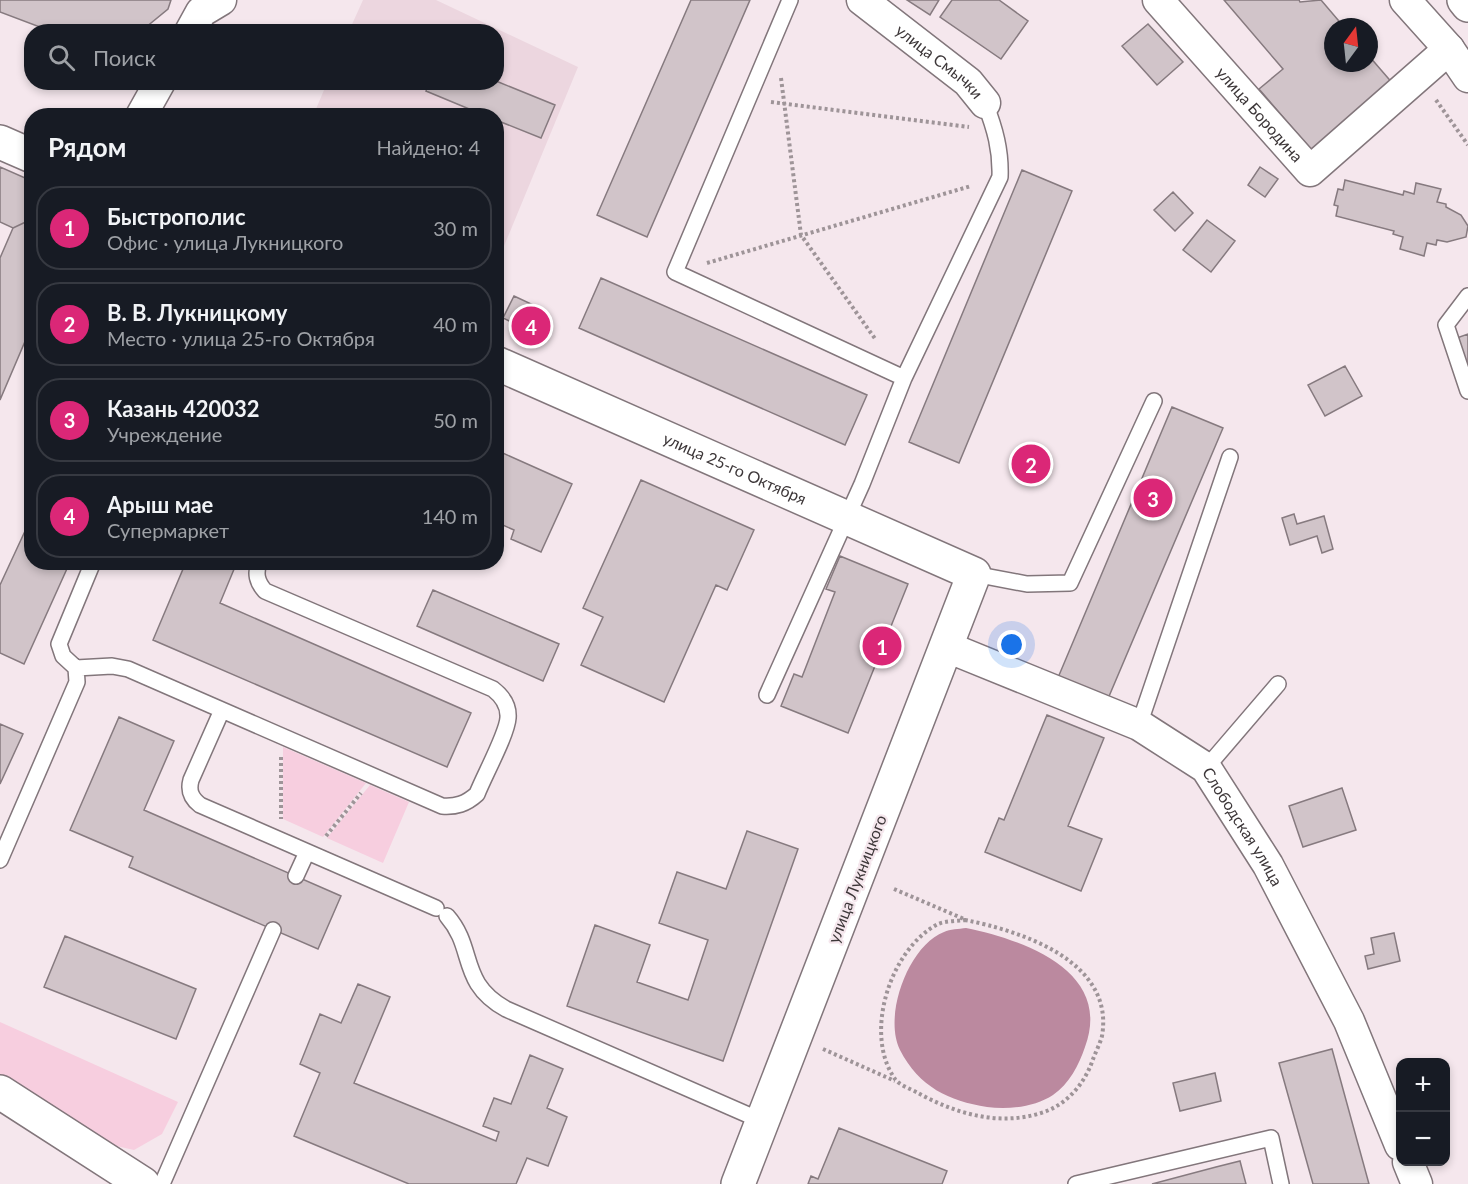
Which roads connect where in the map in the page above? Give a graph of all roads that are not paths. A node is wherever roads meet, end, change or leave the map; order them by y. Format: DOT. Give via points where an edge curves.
graph roads {
  1 [pos="221,0"];
  2 [pos="790,0"];
  3 [pos="862,0"];
  4 [pos="1158,0"];
  5 [pos="1405,0"];
  6 [pos="1464,0"];
  7 [pos="1468,4"];
  8 [pos="194,24"];
  9 [pos="1449,49"];
  10 [pos="1468,77"];
  11 [pos="156,90"];
  12 [pos="985,103"];
  13 [pos="145,108"];
  14 [pos="0,142"];
  15 [pos="24,152"];
  16 [pos="1468,296"];
  17 [pos="504,367"];
  18 [pos="904,378"];
  19 [pos="1468,391"];
  20 [pos="1154,401"];
  21 [pos="1230,456"];
  22 [pos="847,518"];
  23 [pos="90,570"];
  24 [pos="258,570"];
  25 [pos="974,574"];
  26 [pos="947,647"];
  27 [pos="76,668"];
  28 [pos="1278,684"];
  29 [pos="767,695"];
  30 [pos="222,710"];
  31 [pos="1139,725"];
  32 [pos="1206,768"];
  33 [pos="309,853"];
  34 [pos="0,860"];
  35 [pos="296,876"];
  36 [pos="273,930"];
  37 [pos="0,1092"];
  38 [pos="762,1121"];
  39 [pos="1396,1132"];
  40 [pos="1410,1166"];
  41 [pos="143,1184"];
  42 [pos="162,1184"];
  43 [pos="738,1184"];
  44 [pos="1076,1184"];
  45 [pos="1281,1184"];
  46 [pos="1417,1184"];
  1 -- 8 [label="street" via="201,12"];
  2 -- 18 [label="lane" via="675,272"];
  3 -- 12 [label="street, улица Смычки" via="968,82"];
  4 -- 9 [label="street, улица Бородина" via="1310,171"];
  5 -- 9 [label="street"];
  6 -- 7 [label="street"];
  9 -- 10 [label="street"];
  11 -- 13 [label="street"];
  12 -- 18 [label="lane" via="996,131 1000,177"];
  14 -- 15 [label="street"];
  16 -- 19 [label="lane" via="1446,326"];
  17 -- 22 [label="street, улица 25-го Октября"];
  18 -- 22 [label="lane"];
  20 -- 25 [label="lane" via="1070,583 1027,584"];
  21 -- 31 [label="lane"];
  22 -- 25 [label="street, улица 25-го Октября"];
  22 -- 29 [label="lane"];
  23 -- 27 [label="lane" via="59,644 63,656"];
  24 -- 30 [label="lane" via="265,591 493,689 504,702 506,726 477,794 452,807"];
  25 -- 26 [label="street, улица Лукницкого"];
  26 -- 31 [label="street, Слободская улица"];
  26 -- 38 [label="street, улица Лукницкого"];
  27 -- 30 [label="lane" via="128,669"];
  27 -- 34 [label="lane" via="77,682"];
  28 -- 32 [label="lane"];
  30 -- 33 [label="lane" via="191,780 194,801"];
  31 -- 32 [label="street, Слободская улица"];
  32 -- 39 [label="street, Слободская улица" via="1268,865 1349,1021"];
  33 -- 35 [label="lane"];
  33 -- 38 [label="lane" via="442,912 457,930 476,983 506,1010"];
  36 -- 42 [label="lane"];
  37 -- 41 [label="street"];
  38 -- 43 [label="street, улица Лукницкого"];
  40 -- 46 [label="street"];
  44 -- 45 [label="lane" via="1270,1138"];
}
